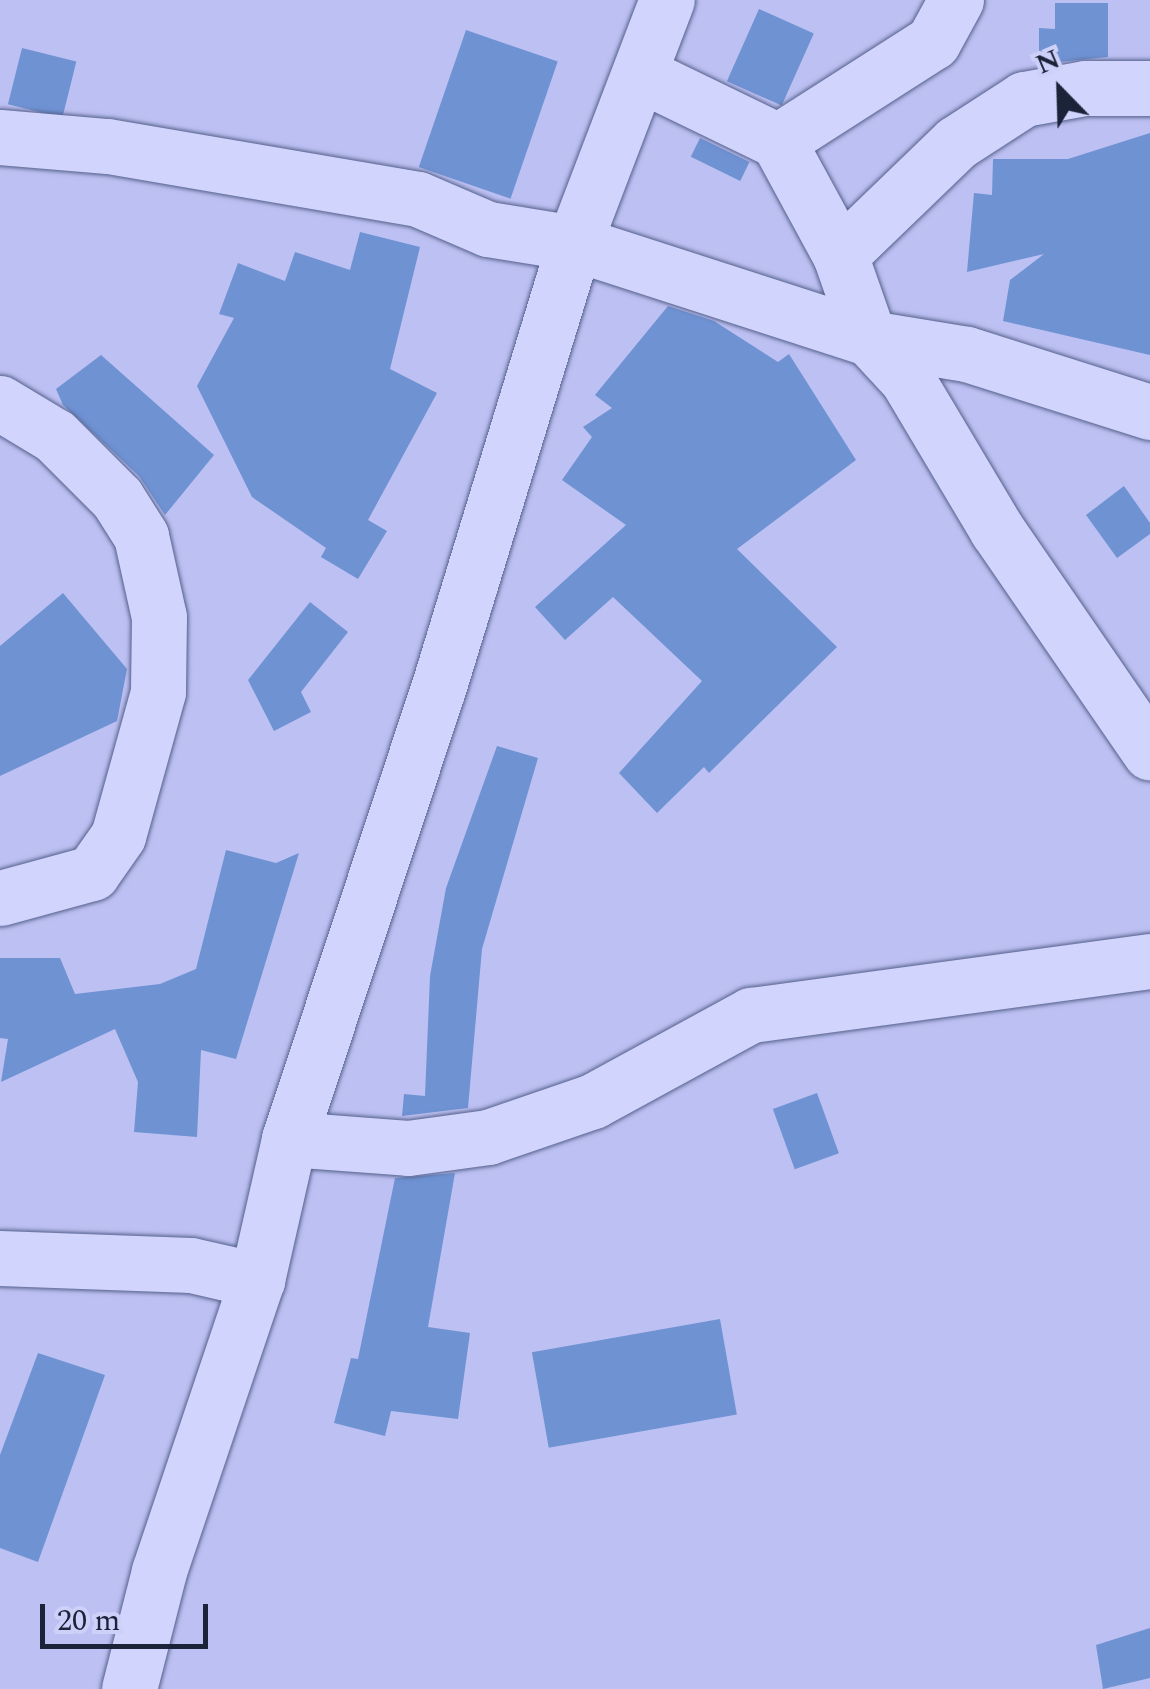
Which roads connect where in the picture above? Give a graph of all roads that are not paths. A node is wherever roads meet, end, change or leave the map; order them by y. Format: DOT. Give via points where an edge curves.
graph roads {
  1 [pos="666,0"];
  2 [pos="956,0"];
  3 [pos="640,74"];
  4 [pos="1150,88"];
  5 [pos="0,138"];
  6 [pos="778,141"];
  7 [pos="574,243"];
  8 [pos="840,255"];
  9 [pos="869,338"];
  10 [pos="0,403"];
  11 [pos="1150,412"];
  12 [pos="55,436"];
  13 [pos="0,442"];
  14 [pos="1150,753"];
  15 [pos="0,898"];
  16 [pos="1150,961"];
  17 [pos="289,1139"];
  18 [pos="0,1258"];
  19 [pos="256,1280"];
  20 [pos="129,1689"];
  1 -- 3 [label="street"];
  2 -- 6 [label="street" via="934,42"];
  3 -- 6 [label="street"];
  3 -- 7 [label="street"];
  4 -- 8 [label="street" via="1085,88 1024,99 956,142"];
  5 -- 7 [label="street" via="108,146 418,198 488,229"];
  6 -- 8 [label="street"];
  7 -- 9 [label="street"];
  7 -- 17 [label="street" via="438,689"];
  8 -- 9 [label="street"];
  9 -- 11 [label="street" via="968,354"];
  9 -- 14 [label="street" via="907,379 997,530"];
  10 -- 12 [label="street"];
  12 -- 13 [label="street"];
  12 -- 15 [label="street" via="117,498 141,536 158,618 158,692 118,836 92,874"];
  16 -- 17 [label="street" via="751,1014 593,1100 488,1137 408,1148"];
  17 -- 19 [label="street"];
  18 -- 19 [label="street" via="191,1265"];
  19 -- 20 [label="street" via="159,1571"];
}
